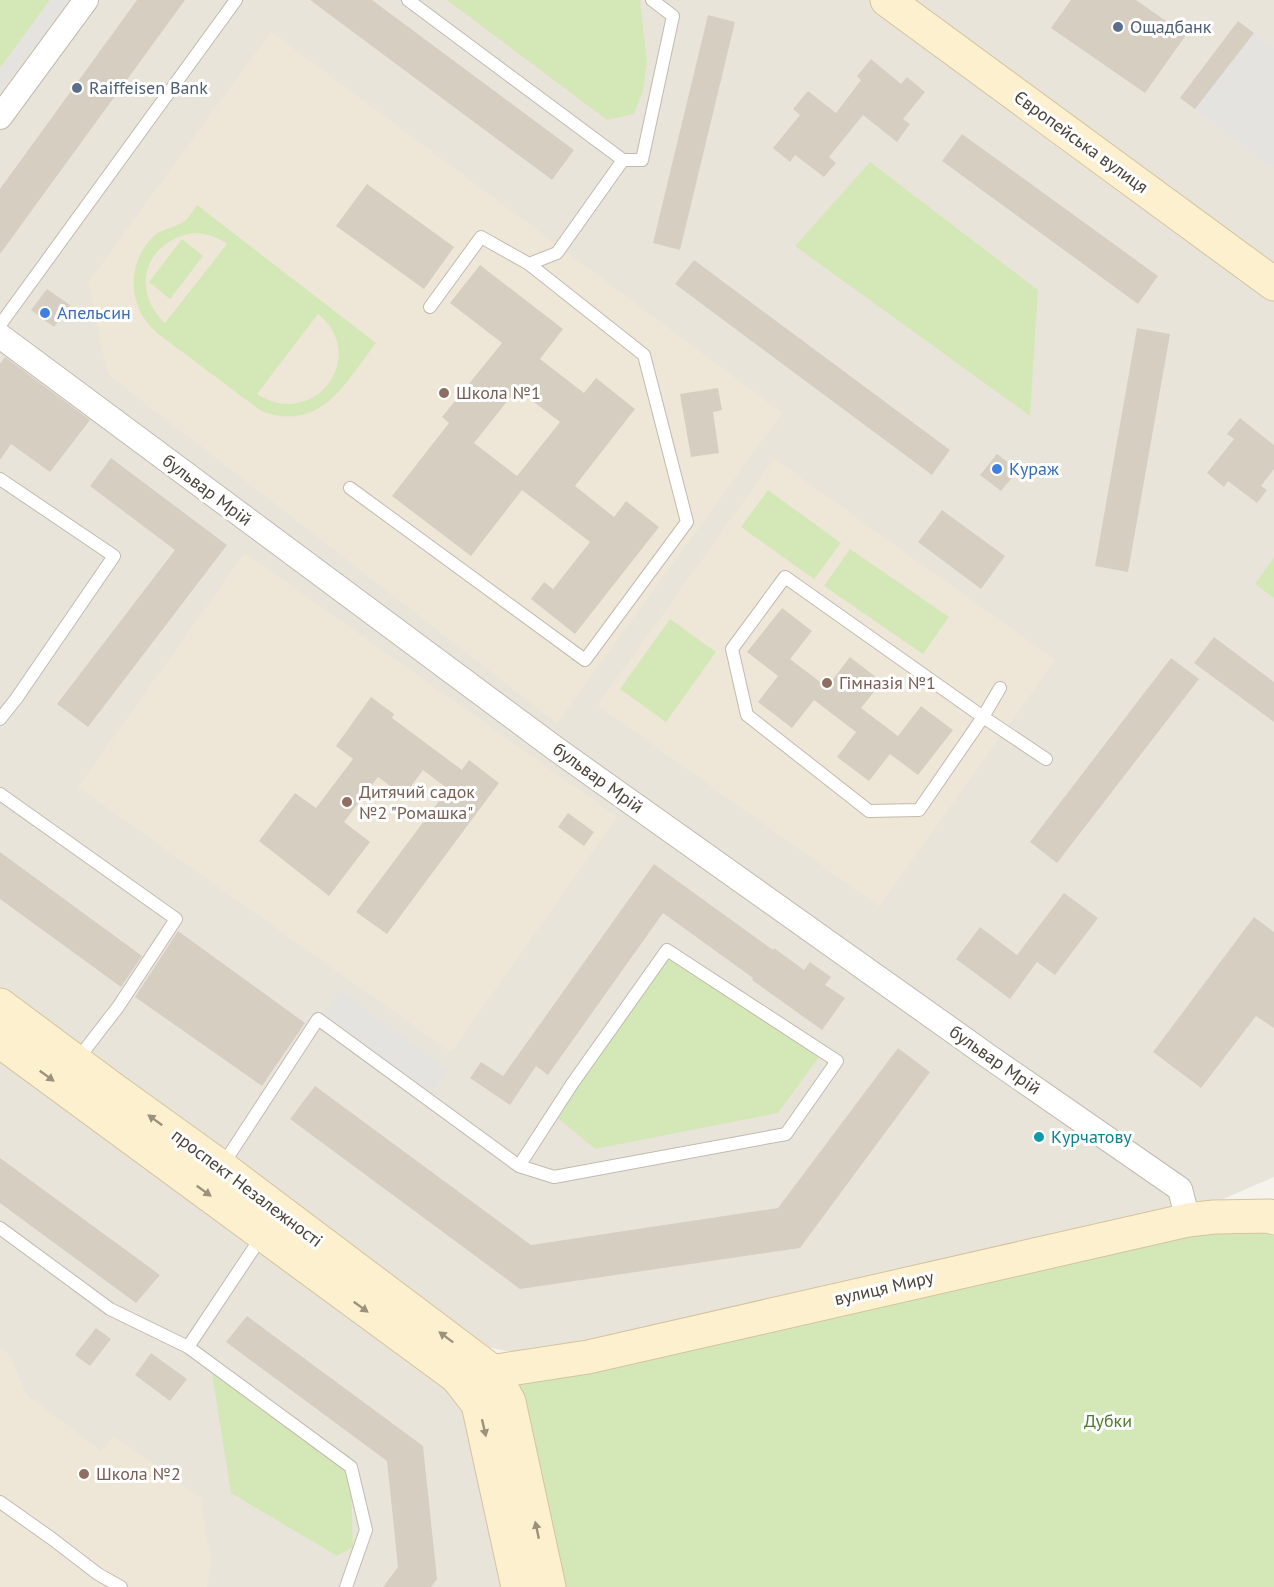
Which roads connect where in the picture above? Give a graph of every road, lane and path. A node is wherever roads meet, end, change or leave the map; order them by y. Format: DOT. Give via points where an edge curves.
graph roads {
  1 [pos="86,0"];
  2 [pos="236,0"];
  3 [pos="408,0"];
  4 [pos="652,0"];
  5 [pos="887,0"];
  6 [pos="0,117"];
  7 [pos="623,160"];
  8 [pos="529,264"];
  9 [pos="1274,284"];
  10 [pos="430,307"];
  11 [pos="0,325"];
  12 [pos="0,336"];
  13 [pos="0,478"];
  14 [pos="350,488"];
  15 [pos="1000,688"];
  16 [pos="983,717"];
  17 [pos="0,719"];
  18 [pos="1046,759"];
  19 [pos="0,794"];
  20 [pos="0,1005"];
  21 [pos="0,1041"];
  22 [pos="76,1062"];
  23 [pos="519,1166"];
  24 [pos="221,1167"];
  25 [pos="1273,1215"];
  26 [pos="1188,1220"];
  27 [pos="0,1228"];
  28 [pos="263,1234"];
  29 [pos="188,1347"];
  30 [pos="493,1372"];
  31 [pos="458,1377"];
  32 [pos="0,1502"];
  33 [pos="121,1587"];
  34 [pos="346,1587"];
  35 [pos="518,1587"];
  36 [pos="549,1587"];
  1 -- 6 [label="street"];
  2 -- 11 [label="lane"];
  3 -- 7 [label="lane"];
  4 -- 7 [label="lane" via="673,16 642,160"];
  5 -- 9 [label="street, Європейська вулиця"];
  7 -- 8 [label="lane" via="556,253"];
  8 -- 10 [label="lane" via="482,237"];
  8 -- 14 [label="lane" via="644,355 687,522 585,660"];
  12 -- 26 [label="street, бульвар Мрій" via="556,748 1180,1189"];
  13 -- 17 [label="lane" via="114,556"];
  15 -- 16 [label="lane"];
  16 -- 16 [label="lane" via="785,577 732,649 747,715 869,811 919,810"];
  16 -- 18 [label="lane"];
  19 -- 22 [label="lane" via="176,920"];
  20 -- 22 [label="street, проспект Незалежності"];
  21 -- 28 [label="street, проспект Незалежності, one-way"];
  24 -- 22 [label="street, проспект Незалежності, one-way"];
  23 -- 23 [label="lane" via="554,1177 786,1134 837,1061 667,950 572,1083"];
  23 -- 24 [label="lane" via="318,1020"];
  30 -- 24 [label="street, проспект Незалежності, one-way"];
  25 -- 26 [label="street, вулиця Миру"];
  26 -- 30 [label="street, вулиця Миру" via="588,1357"];
  27 -- 29 [label="lane" via="110,1309"];
  28 -- 29 [label="lane"];
  28 -- 31 [label="street, проспект Незалежності, one-way"];
  29 -- 34 [label="lane" via="351,1467 366,1530"];
  30 -- 31 [label="street, вулиця Миру"];
  36 -- 30 [label="street, one-way" via="509,1402"];
  31 -- 35 [label="street, one-way" via="478,1404"];
  32 -- 33 [label="lane"];
}
